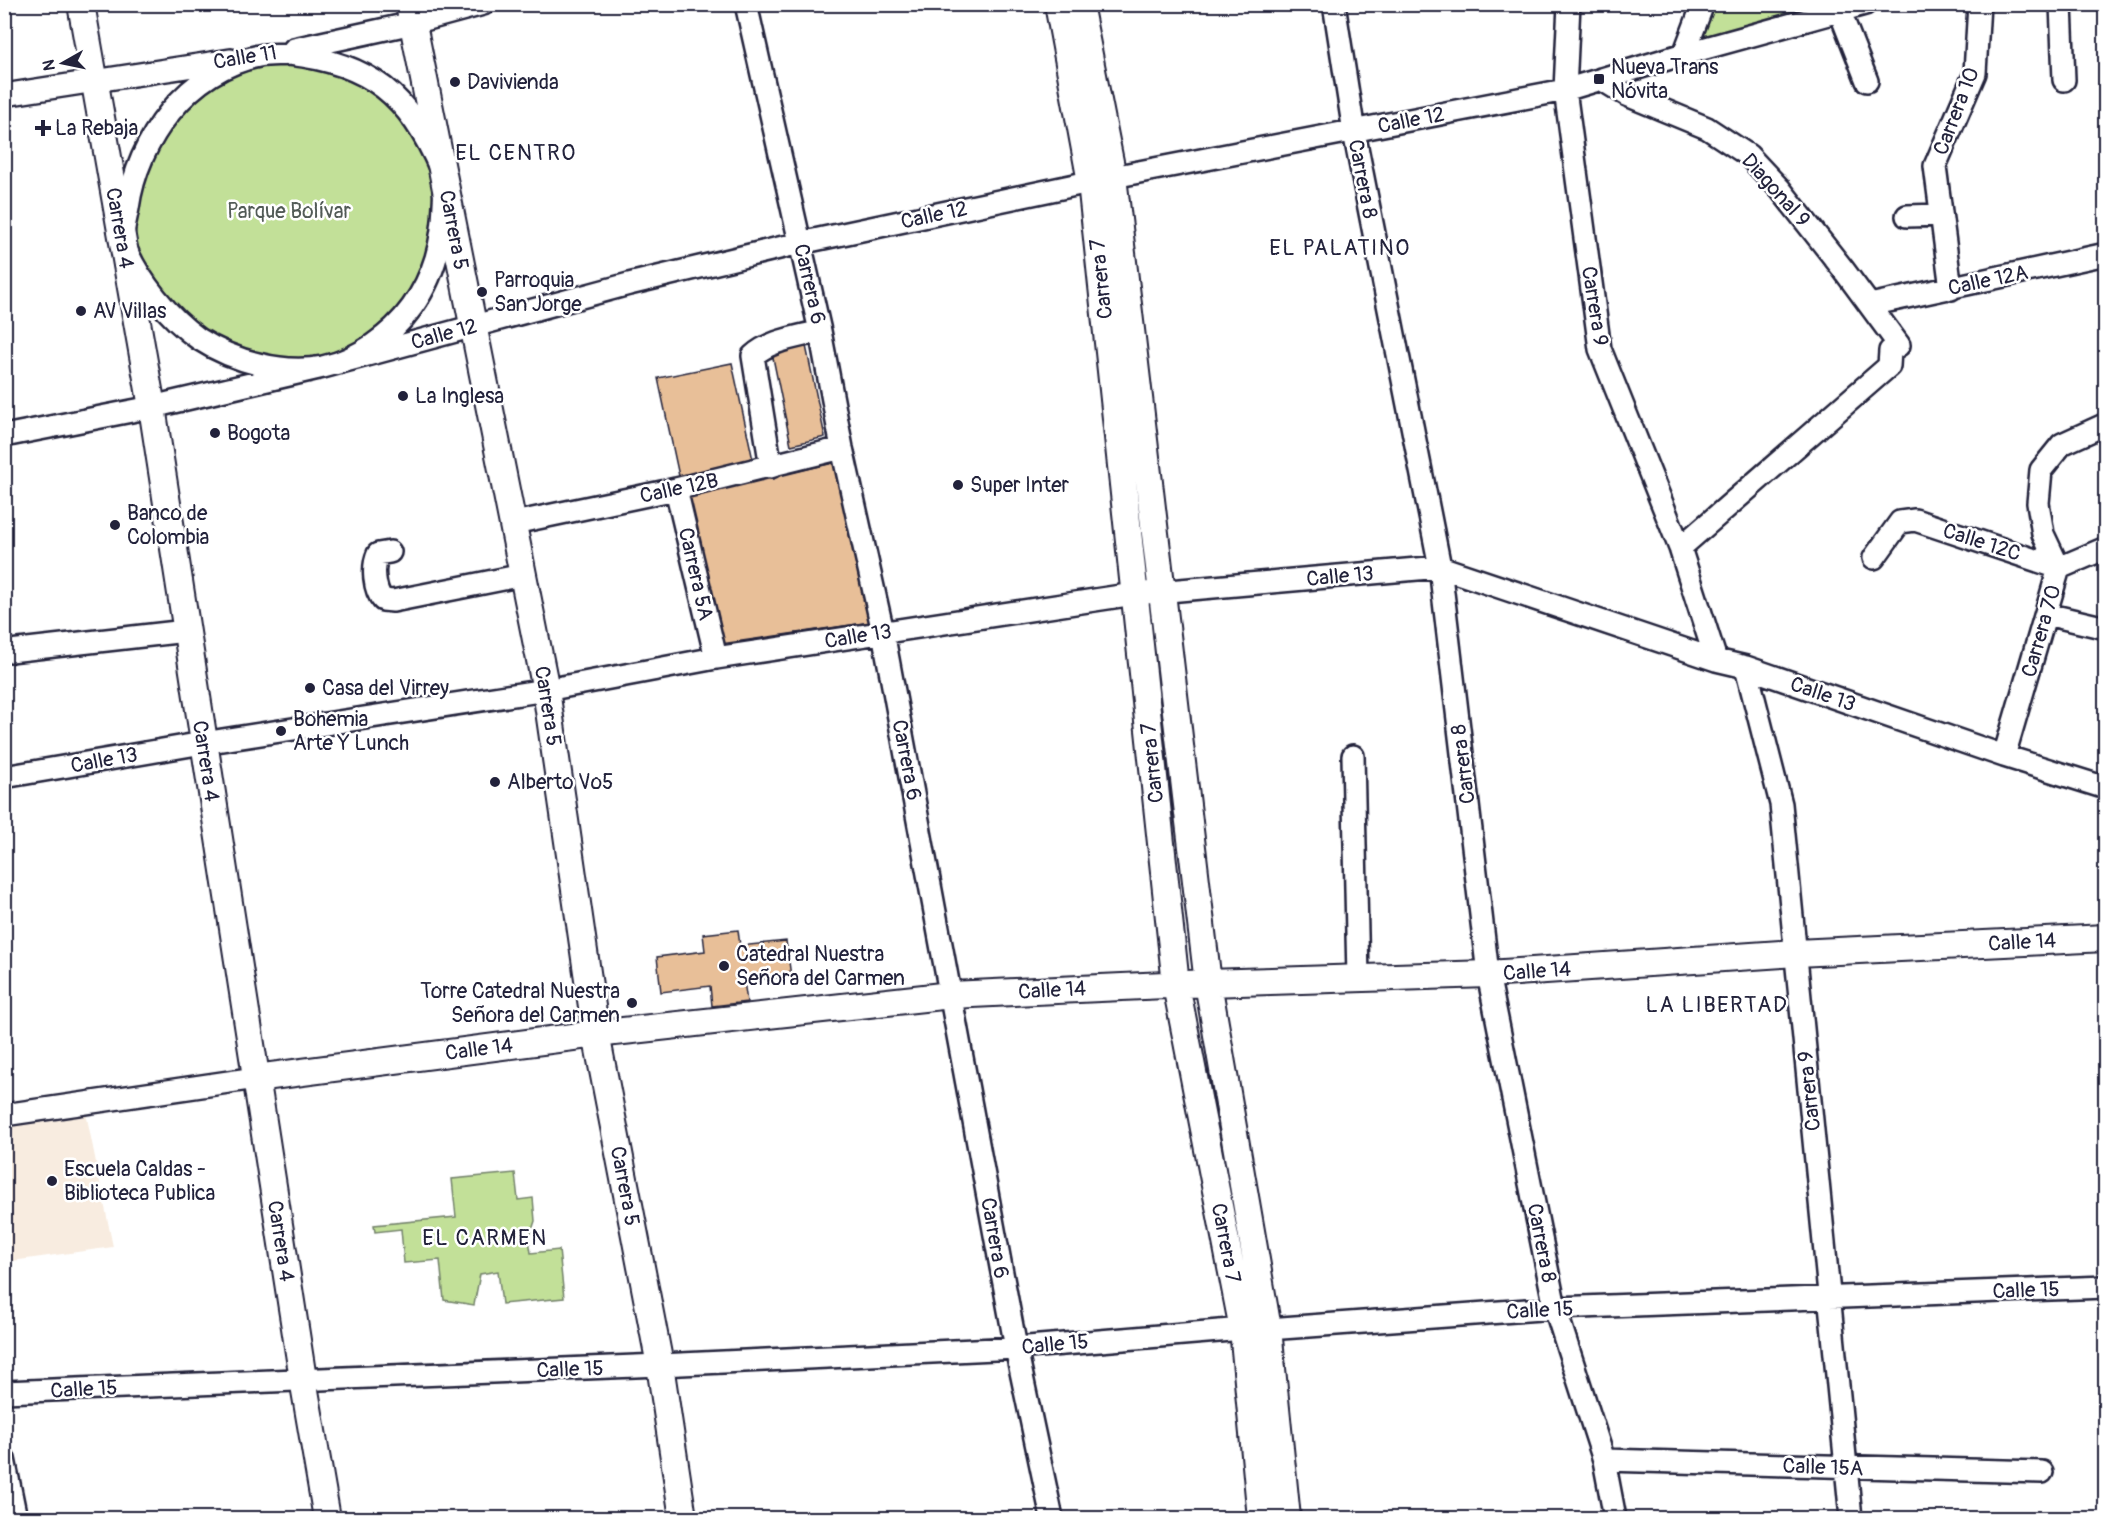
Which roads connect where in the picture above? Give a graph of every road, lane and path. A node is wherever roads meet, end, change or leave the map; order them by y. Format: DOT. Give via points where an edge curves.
graph roads {
  1 [pos="81,4"];
  2 [pos="483,4"];
  3 [pos="746,4"];
  4 [pos="1058,4"];
  5 [pos="1079,4"];
  6 [pos="1334,4"];
  7 [pos="1569,4"];
  8 [pos="1703,4"];
  9 [pos="1865,4"];
  10 [pos="1979,4"];
  11 [pos="2061,4"];
  12 [pos="1840,12"];
  13 [pos="411,14"];
  14 [pos="1684,54"];
  15 [pos="259,56"];
  16 [pos="1601,79"];
  17 [pos="94,80"];
  18 [pos="1867,81"];
  19 [pos="2064,81"];
  20 [pos="1565,90"];
  21 [pos="4,94"];
  22 [pos="1354,132"];
  23 [pos="444,179"];
  24 [pos="1102,179"];
  25 [pos="1941,215"];
  26 [pos="1907,216"];
  27 [pos="801,243"];
  28 [pos="123,245"];
  29 [pos="2106,255"];
  30 [pos="1951,289"];
  31 [pos="1870,304"];
  32 [pos="472,326"];
  33 [pos="820,331"];
  34 [pos="323,367"];
  35 [pos="152,407"];
  36 [pos="2106,424"];
  37 [pos="4,436"];
  38 [pos="842,448"];
  39 [pos="771,467"];
  40 [pos="676,489"];
  41 [pos="514,523"];
  42 [pos="1680,548"];
  43 [pos="2106,549"];
  44 [pos="390,552"];
  45 [pos="1874,558"];
  46 [pos="1440,567"];
  47 [pos="2059,568"];
  48 [pos="523,575"];
  49 [pos="1162,591"];
  50 [pos="1134,594"];
  51 [pos="2046,614"];
  52 [pos="2106,628"];
  53 [pos="186,631"];
  54 [pos="883,632"];
  55 [pos="10,651"];
  56 [pos="716,658"];
  57 [pos="1716,660"];
  58 [pos="1746,667"];
  59 [pos="546,690"];
  60 [pos="203,743"];
  61 [pos="1353,756"];
  62 [pos="2004,756"];
  63 [pos="4,777"];
  64 [pos="2106,788"];
  65 [pos="2106,938"];
  66 [pos="1796,953"];
  67 [pos="1488,974"];
  68 [pos="1358,978"];
  69 [pos="1208,983"];
  70 [pos="1176,985"];
  71 [pos="951,995"];
  72 [pos="596,1034"];
  73 [pos="256,1078"];
  74 [pos="4,1115"];
  75 [pos="2106,1287"];
  76 [pos="1829,1299"];
  77 [pos="1555,1308"];
  78 [pos="1255,1329"];
  79 [pos="1016,1348"];
  80 [pos="660,1365"];
  81 [pos="303,1379"];
  82 [pos="4,1392"];
  83 [pos="4,1459"];
  84 [pos="1604,1460"];
  85 [pos="1846,1468"];
  86 [pos="2042,1472"];
  87 [pos="15,1518"];
  88 [pos="327,1518"];
  89 [pos="683,1518"];
  90 [pos="1053,1518"];
  91 [pos="1262,1518"];
  92 [pos="1287,1518"];
  93 [pos="1615,1518"];
  94 [pos="1851,1518"];
  1 -- 17 [label="main road, Carrera 4"];
  2 -- 13 [label="street, Calle 11"];
  3 -- 27 [label="street, Carrera 6"];
  4 -- 24 [label="main road, Carrera 7"];
  5 -- 24 [label="main road, Carrera 7"];
  6 -- 22 [label="street, Carrera 8"];
  7 -- 20 [label="street, Carrera 9"];
  8 -- 14 [label="street"];
  9 -- 12 [label="street, Calle 12"];
  10 -- 25 [label="street, Carrera 10" via="1975,73 1935,166"];
  11 -- 19 [label="street"];
  12 -- 14 [label="street, Calle 12"];
  12 -- 18 [label="street"];
  13 -- 15 [label="street, Calle 11"];
  13 -- 23 [label="main road, Carrera 5"];
  14 -- 16 [label="street, Calle 12"];
  15 -- 17 [label="street, Calle 11"];
  15 -- 23 [label="street" via="319,57 348,66 375,81 418,123"];
  15 -- 28 [label="street" via="214,75 160,124 137,169"];
  16 -- 20 [label="street, Calle 12"];
  16 -- 31 [label="street, Diagonal 9" via="1627,95 1707,128 1748,155 1780,189"];
  17 -- 21 [label="street, Calle 11"];
  17 -- 28 [label="main road, Carrera 4"];
  20 -- 22 [label="street, Calle 12"];
  20 -- 42 [label="street, Carrera 9" via="1600,350"];
  22 -- 24 [label="street, Calle 12"];
  22 -- 46 [label="street, Carrera 8"];
  23 -- 32 [label="main road, Carrera 5"];
  23 -- 34 [label="street" via="440,249 422,293 390,332 347,358"];
  24 -- 27 [label="street, Calle 12"];
  24 -- 49 [label="main road, Carrera 7"];
  24 -- 50 [label="main road, Carrera 7"];
  25 -- 26 [label="street"];
  25 -- 30 [label="street, Carrera 10"];
  27 -- 32 [label="street, Calle 12"];
  27 -- 33 [label="street, Carrera 6"];
  28 -- 34 [label="street" via="155,298 200,339 259,364 291,369"];
  28 -- 35 [label="main road, Carrera 4"];
  29 -- 30 [label="street, Calle 12A"];
  30 -- 31 [label="street, Calle 12A"];
  31 -- 42 [label="street, Diagonal 9" via="1899,345 1890,351 1889,366"];
  32 -- 34 [label="street, Calle 12"];
  32 -- 41 [label="main road, Carrera 5"];
  33 -- 38 [label="street, Carrera 6"];
  33 -- 39 [label="street" via="773,344 753,356"];
  34 -- 35 [label="street, Calle 12"];
  35 -- 37 [label="street, Calle 12"];
  35 -- 53 [label="main road, Carrera 4"];
  36 -- 47 [label="street, Carrera 70" via="2062,444 2041,470 2038,502 2043,534"];
  38 -- 39 [label="street, Calle 12B"];
  38 -- 54 [label="street, Carrera 6"];
  39 -- 40 [label="street, Calle 12B"];
  40 -- 41 [label="street, Calle 12B"];
  40 -- 56 [label="street, Carrera 5A"];
  41 -- 48 [label="main road, Carrera 5"];
  42 -- 57 [label="street, Carrera 9"];
  43 -- 47 [label="street"];
  44 -- 48 [label="street" via="378,554 374,562 378,594 383,600"];
  45 -- 47 [label="street, Calle 12C" via="1900,522 1915,520"];
  46 -- 49 [label="street, Calle 13"];
  46 -- 57 [label="street, Calle 13"];
  46 -- 67 [label="street, Carrera 8"];
  47 -- 51 [label="street, Carrera 70"];
  48 -- 59 [label="main road, Carrera 5"];
  49 -- 50 [label="street, Calle 13"];
  49 -- 69 [label="main road, Carrera 7"];
  50 -- 54 [label="street, Calle 13"];
  50 -- 70 [label="main road, Carrera 7"];
  51 -- 52 [label="street"];
  51 -- 62 [label="street, Carrera 70"];
  53 -- 55 [label="street"];
  53 -- 60 [label="main road, Carrera 4"];
  54 -- 56 [label="street, Calle 13"];
  54 -- 71 [label="street, Carrera 6"];
  56 -- 59 [label="street, Calle 13"];
  57 -- 58 [label="street, Calle 13"];
  58 -- 62 [label="street, Calle 13"];
  58 -- 66 [label="street, Carrera 9" via="1781,804"];
  59 -- 60 [label="street, Calle 13"];
  59 -- 72 [label="main road, Carrera 5"];
  60 -- 63 [label="street, Calle 13"];
  60 -- 73 [label="main road, Carrera 4"];
  61 -- 68 [label="street"];
  62 -- 64 [label="street, Calle 13"];
  65 -- 66 [label="main road, Calle 14"];
  66 -- 67 [label="main road, Calle 14"];
  66 -- 76 [label="street, Carrera 9"];
  67 -- 68 [label="main road, Calle 14"];
  67 -- 77 [label="street, Carrera 8"];
  68 -- 69 [label="main road, Calle 14"];
  69 -- 70 [label="main road, Calle 14"];
  69 -- 78 [label="main road, Carrera 7"];
  70 -- 71 [label="main road, Calle 14"];
  70 -- 78 [label="main road, Carrera 7"];
  71 -- 72 [label="main road, Calle 14"];
  71 -- 79 [label="street, Carrera 6"];
  72 -- 73 [label="main road, Calle 14"];
  72 -- 80 [label="main road, Carrera 5"];
  73 -- 74 [label="street, Calle 14"];
  73 -- 81 [label="main road, Carrera 4"];
  75 -- 76 [label="street, Calle 15"];
  76 -- 77 [label="street, Calle 15"];
  76 -- 85 [label="street, Carrera 9"];
  77 -- 78 [label="street, Calle 15"];
  77 -- 84 [label="street, Carrera 8"];
  78 -- 79 [label="street, Calle 15"];
  78 -- 91 [label="main road, Carrera 7"];
  78 -- 92 [label="main road, Carrera 7"];
  79 -- 80 [label="street, Calle 15"];
  79 -- 90 [label="street, Carrera 6"];
  80 -- 81 [label="street, Calle 15"];
  80 -- 89 [label="main road, Carrera 5"];
  81 -- 82 [label="street, Calle 15"];
  81 -- 88 [label="main road, Carrera 4"];
  83 -- 87 [label="street"];
  84 -- 85 [label="street, Calle 15A"];
  84 -- 93 [label="street, Carrera 8"];
  85 -- 86 [label="street, Calle 15A"];
  85 -- 94 [label="street, Carrera 9"];
}
